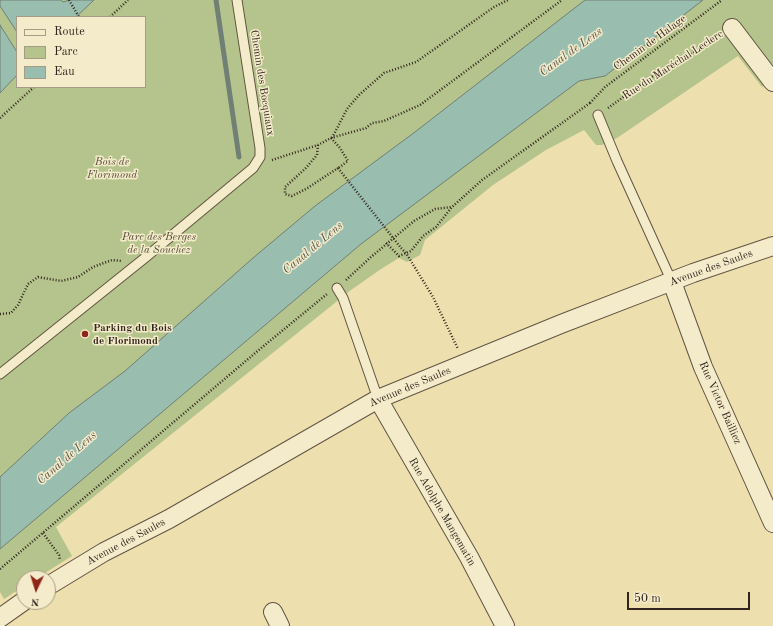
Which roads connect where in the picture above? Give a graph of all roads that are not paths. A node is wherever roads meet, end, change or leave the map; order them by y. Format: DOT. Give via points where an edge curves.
graph roads {
  1 [pos="237,0"];
  2 [pos="732,28"];
  3 [pos="773,82"];
  4 [pos="598,115"];
  5 [pos="773,246"];
  6 [pos="672,282"];
  7 [pos="337,288"];
  8 [pos="0,374"];
  9 [pos="378,399"];
  10 [pos="773,523"];
  11 [pos="56,581"];
  12 [pos="16,609"];
  13 [pos="5,620"];
  14 [pos="505,626"];
  1 -- 8 [label="lane, Chemin des Bocquiaux" via="260,157 253,168"];
  2 -- 3 [label="street, Rue du Maréchal Leclerc"];
  4 -- 6 [label="lane"];
  5 -- 6 [label="street, Avenue des Saules"];
  6 -- 9 [label="street, Avenue des Saules" via="561,324"];
  6 -- 10 [label="street, Rue Victor Bailliez" via="703,367"];
  7 -- 9 [label="lane" via="343,298"];
  9 -- 11 [label="street, Avenue des Saules"];
  9 -- 14 [label="street, Rue Adolphe Mangematin"];
  12 -- 13 [label="street"];
}
